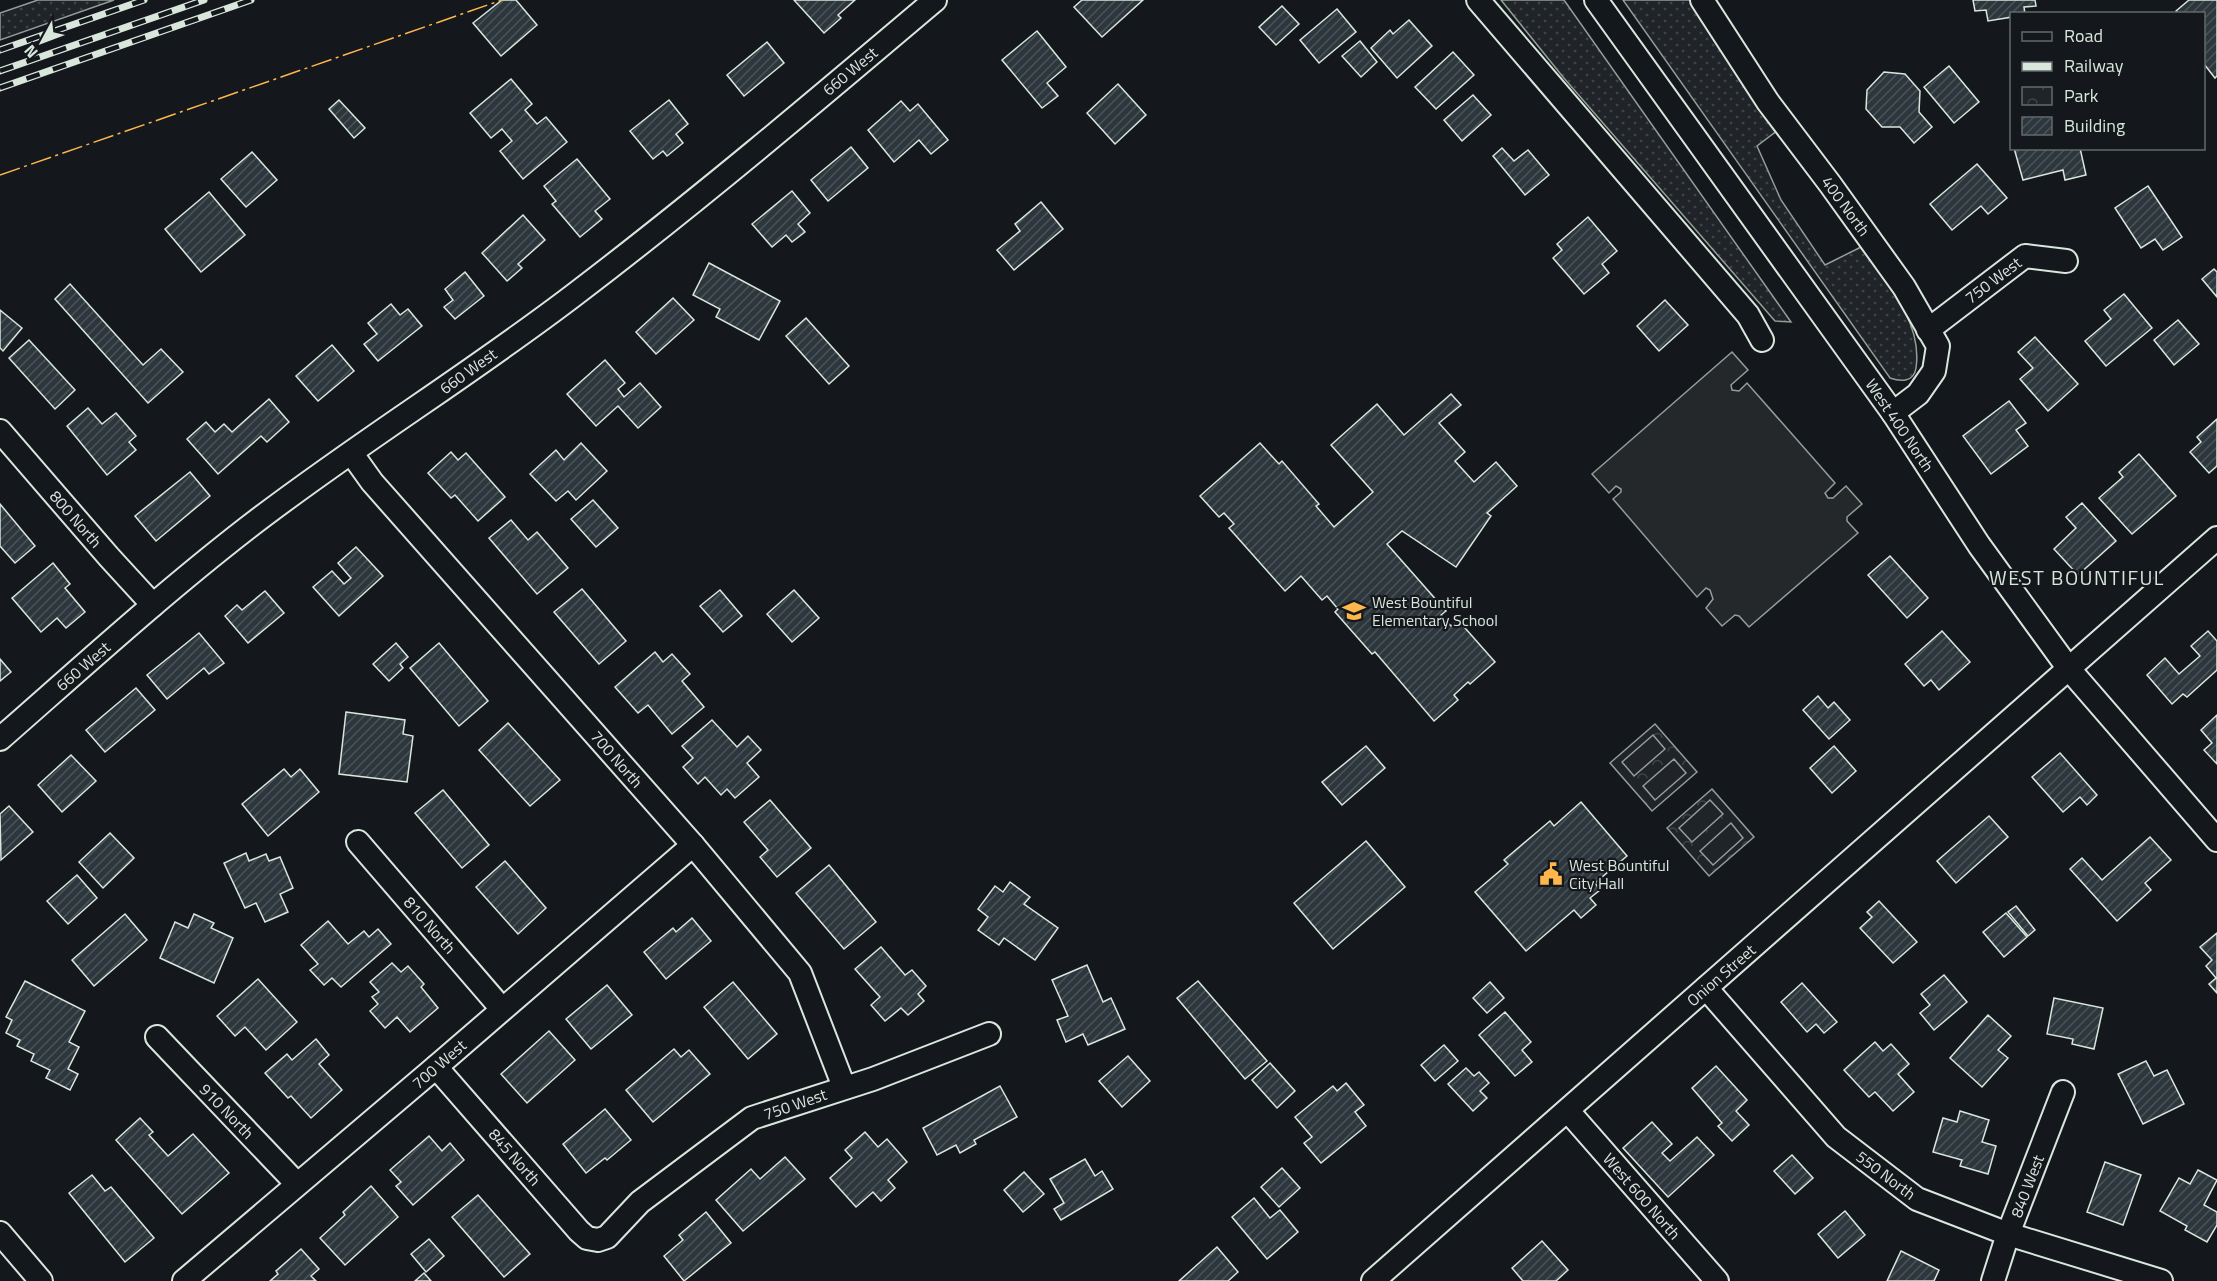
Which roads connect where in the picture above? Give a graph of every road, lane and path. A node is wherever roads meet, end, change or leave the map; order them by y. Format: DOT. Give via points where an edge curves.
graph roads {
  1 [pos="935,0"];
  2 [pos="1478,0"];
  3 [pos="1596,0"];
  4 [pos="1702,0"];
  5 [pos="2066,261"];
  6 [pos="1928,330"];
  7 [pos="1762,340"];
  8 [pos="1893,413"];
  9 [pos="0,432"];
  10 [pos="352,453"];
  11 [pos="2217,538"];
  12 [pos="153,605"];
  13 [pos="2069,669"];
  14 [pos="0,739"];
  15 [pos="2217,840"];
  16 [pos="358,842"];
  17 [pos="693,844"];
  18 [pos="1706,988"];
  19 [pos="502,1009"];
  20 [pos="989,1034"];
  21 [pos="157,1037"];
  22 [pos="436,1067"];
  23 [pos="844,1087"];
  24 [pos="2062,1092"];
  25 [pos="1568,1111"];
  26 [pos="297,1184"];
  27 [pos="0,1233"];
  28 [pos="2008,1234"];
  29 [pos="598,1240"];
  30 [pos="41,1281"];
  31 [pos="184,1281"];
  32 [pos="1373,1281"];
  33 [pos="1717,1281"];
  34 [pos="1993,1281"];
  35 [pos="2161,1281"];
  1 -- 10 [label="street, 660 West" via="576,294"];
  2 -- 7 [label="street" via="1748,315"];
  3 -- 8 [label="street, West 400 North"];
  4 -- 6 [label="street, 400 North" via="1768,102 1904,287"];
  5 -- 6 [label="street, 750 West" via="2025,256"];
  6 -- 8 [label="street, 400 North" via="1938,346 1934,371 1918,394"];
  8 -- 13 [label="street, West 400 North" via="1979,545"];
  9 -- 12 [label="street, 800 North"];
  10 -- 12 [label="street, 660 West" via="246,529"];
  10 -- 17 [label="street, 700 North" via="372,482"];
  11 -- 13 [label="street, Onion Street"];
  12 -- 14 [label="street, 660 West"];
  13 -- 15 [label="street, West 400 North"];
  13 -- 18 [label="street, Onion Street"];
  16 -- 19 [label="street, 810 North"];
  17 -- 19 [label="street, 700 West"];
  17 -- 23 [label="street, 700 North" via="800,973"];
  18 -- 25 [label="street, Onion Street"];
  18 -- 28 [label="street, 550 North" via="1836,1137 1917,1199"];
  19 -- 22 [label="street, 700 West"];
  20 -- 23 [label="street, 750 West"];
  21 -- 26 [label="street, 910 North"];
  22 -- 26 [label="street, 700 West"];
  22 -- 29 [label="street, 845 North" via="579,1231"];
  23 -- 29 [label="street, 750 West" via="752,1118 640,1202 607,1237"];
  24 -- 28 [label="street, 840 West"];
  25 -- 32 [label="street, Onion Street"];
  25 -- 33 [label="street, West 600 North"];
  26 -- 31 [label="street, 700 West"];
  27 -- 30 [label="street"];
  28 -- 34 [label="street, 840 West"];
  28 -- 35 [label="street, 550 North"];
}
